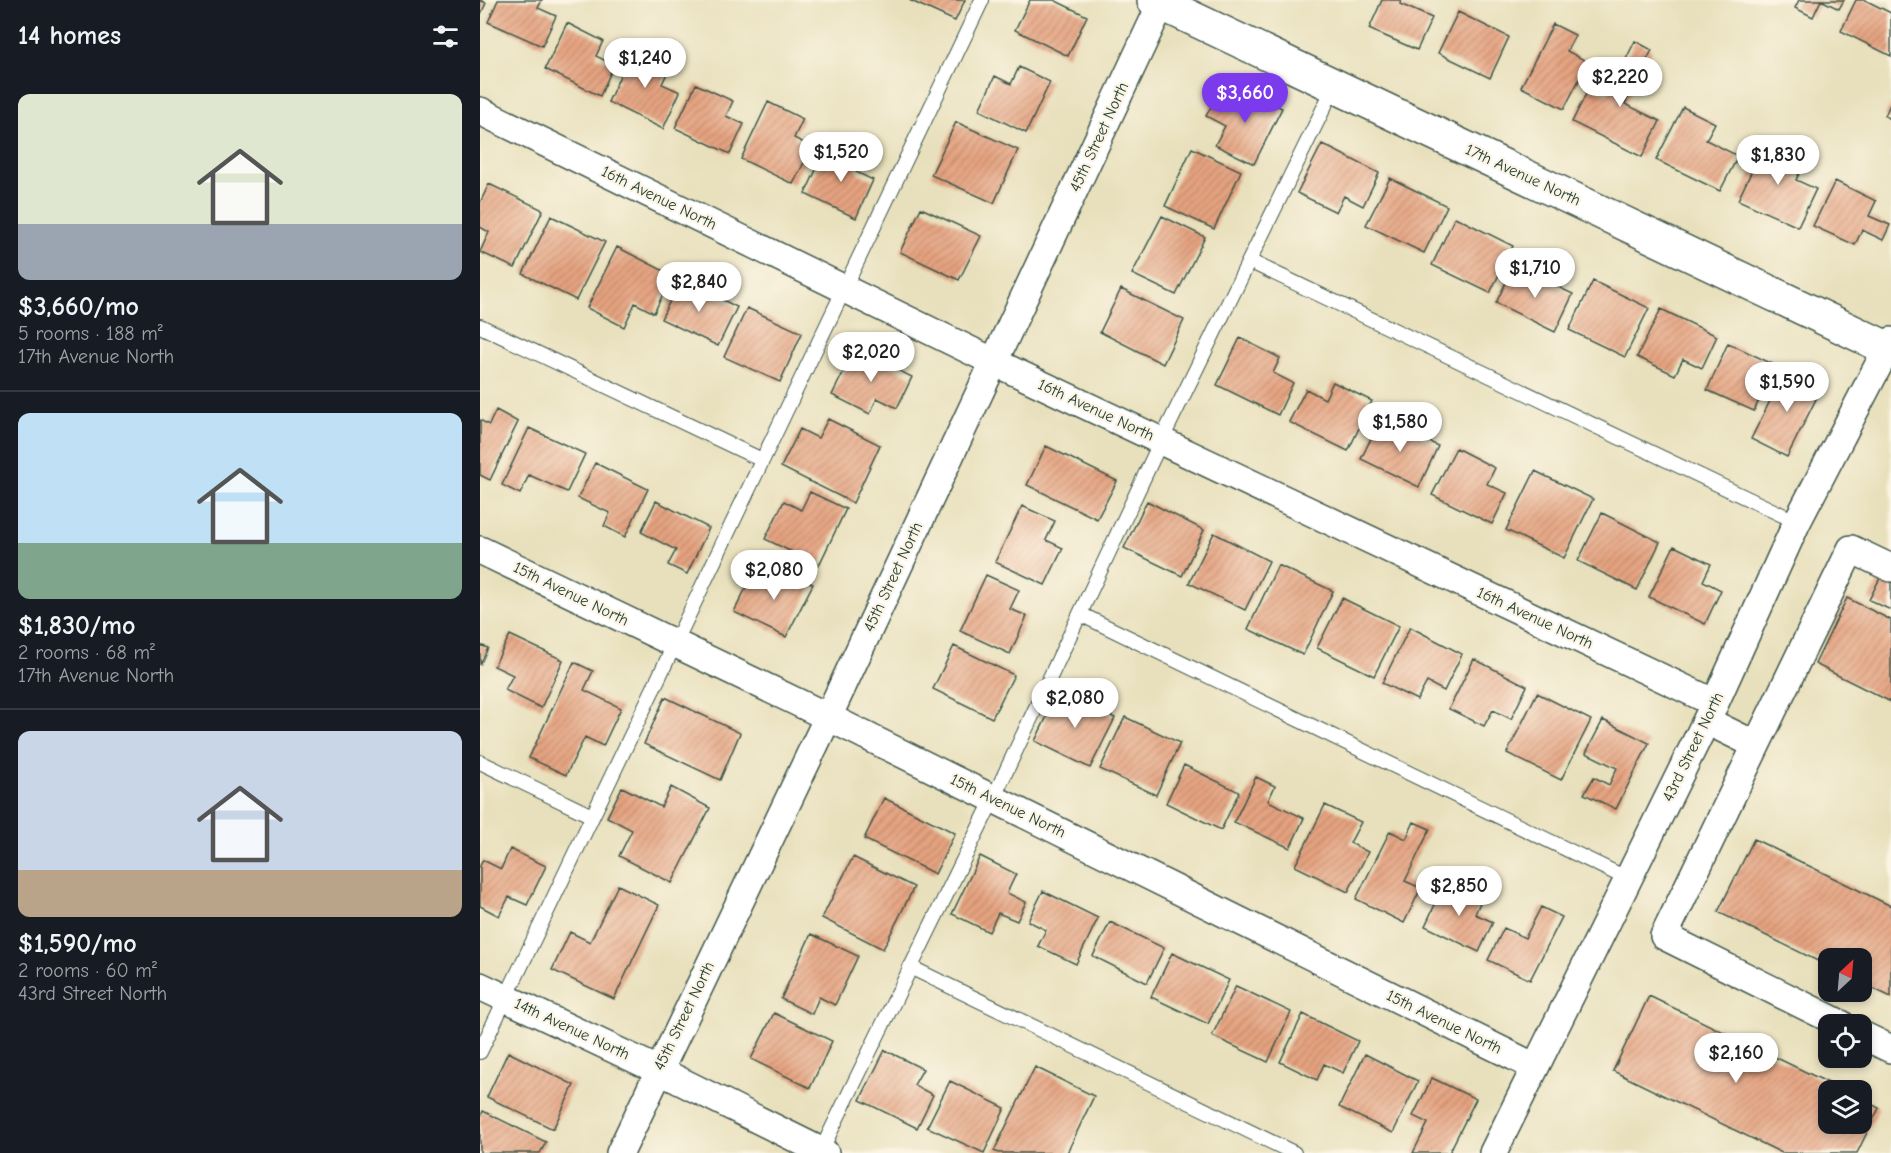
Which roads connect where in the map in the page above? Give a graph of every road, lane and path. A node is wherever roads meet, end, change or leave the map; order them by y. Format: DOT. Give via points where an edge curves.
graph roads {
  1 [pos="982,0"];
  2 [pos="1159,1"];
  3 [pos="1335,85"];
  4 [pos="480,111"];
  5 [pos="1249,261"];
  6 [pos="844,288"];
  7 [pos="480,326"];
  8 [pos="1890,346"];
  9 [pos="994,362"];
  10 [pos="1161,441"];
  11 [pos="762,460"];
  12 [pos="1797,522"];
  13 [pos="480,550"];
  14 [pos="1891,568"];
  15 [pos="1080,614"];
  16 [pos="674,643"];
  17 [pos="1711,712"];
  18 [pos="828,717"];
  19 [pos="1756,745"];
  20 [pos="480,762"];
  21 [pos="993,799"];
  22 [pos="592,816"];
  23 [pos="1628,879"];
  24 [pos="910,967"];
  25 [pos="480,986"];
  26 [pos="506,998"];
  27 [pos="1821,1014"];
  28 [pos="1872,1040"];
  29 [pos="1891,1049"];
  30 [pos="480,1052"];
  31 [pos="1535,1067"];
  32 [pos="658,1070"];
  33 [pos="822,1152"];
  34 [pos="620,1153"];
  35 [pos="1294,1153"];
  36 [pos="1494,1153"];
  1 -- 6 [label="lane"];
  2 -- 3 [label="street, 17th Avenue North"];
  2 -- 9 [label="street, 45th Street North"];
  3 -- 5 [label="lane"];
  3 -- 8 [label="street, 17th Avenue North"];
  4 -- 6 [label="street, 16th Avenue North"];
  5 -- 10 [label="lane"];
  5 -- 12 [label="lane"];
  6 -- 9 [label="street, 16th Avenue North"];
  6 -- 11 [label="lane"];
  7 -- 11 [label="lane"];
  8 -- 12 [label="street, 43rd Street North"];
  9 -- 10 [label="street, 16th Avenue North"];
  9 -- 18 [label="street, 45th Street North"];
  10 -- 15 [label="lane"];
  10 -- 17 [label="street, 16th Avenue North"];
  11 -- 16 [label="lane"];
  12 -- 17 [label="street, 43rd Street North"];
  13 -- 16 [label="street, 15th Avenue North"];
  14 -- 19 [label="street" via="1851,549"];
  15 -- 21 [label="lane"];
  15 -- 23 [label="lane"];
  16 -- 18 [label="street, 15th Avenue North"];
  16 -- 22 [label="lane"];
  17 -- 19 [label="street, 16th Avenue North"];
  17 -- 23 [label="street, 43rd Street North"];
  18 -- 21 [label="street, 15th Avenue North"];
  18 -- 32 [label="street, 45th Street North"];
  19 -- 27 [label="street" via="1664,936"];
  20 -- 22 [label="lane"];
  21 -- 24 [label="lane"];
  21 -- 31 [label="street, 15th Avenue North"];
  22 -- 26 [label="lane"];
  23 -- 31 [label="street, 43rd Street North"];
  24 -- 33 [label="lane"];
  24 -- 35 [label="lane"];
  25 -- 26 [label="street, 14th Avenue North"];
  26 -- 30 [label="lane"];
  26 -- 32 [label="street, 14th Avenue North"];
  28 -- 29 [label="street"];
  31 -- 36 [label="street, 43rd Street North"];
  32 -- 33 [label="street, 14th Avenue North"];
  32 -- 34 [label="street, 45th Street North"];
}
